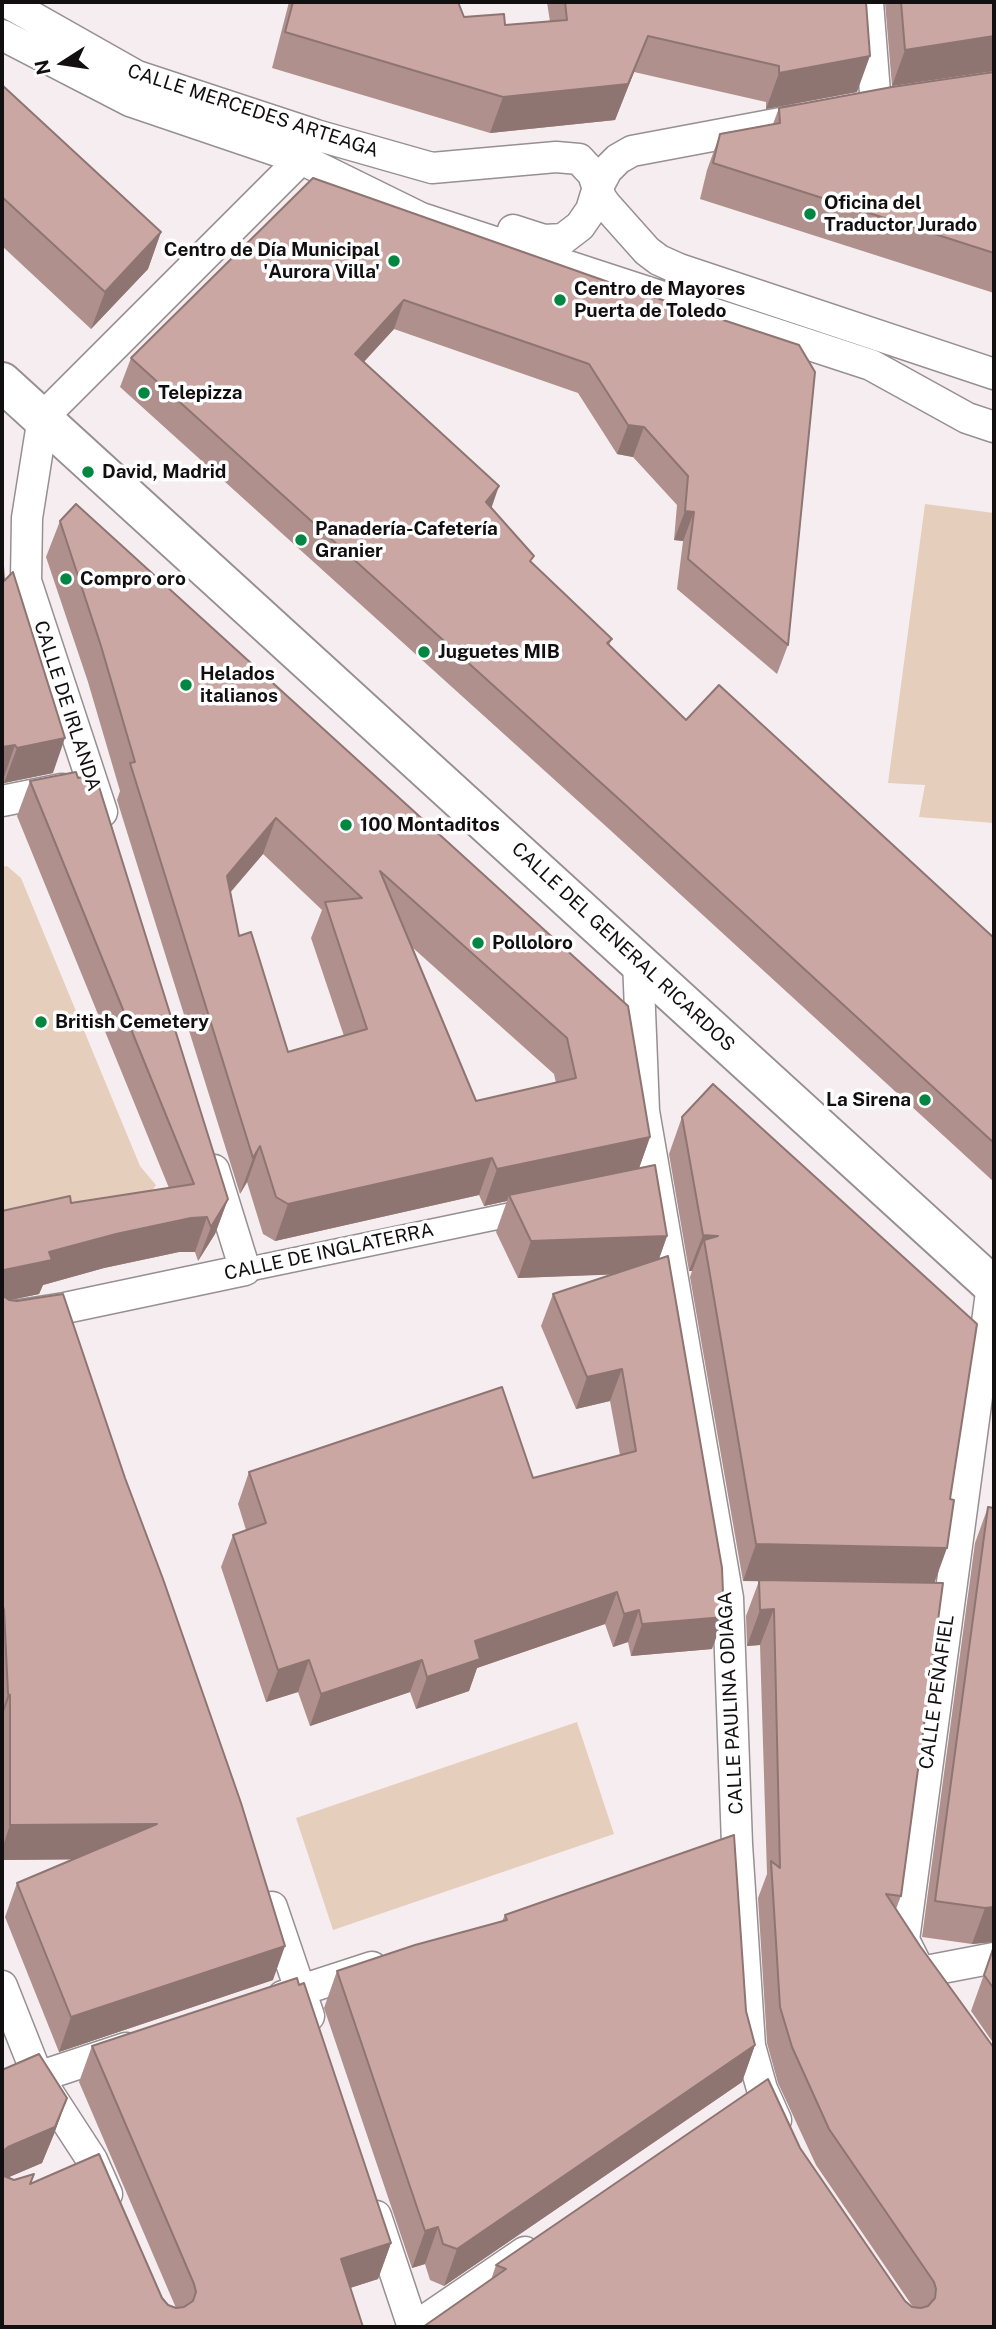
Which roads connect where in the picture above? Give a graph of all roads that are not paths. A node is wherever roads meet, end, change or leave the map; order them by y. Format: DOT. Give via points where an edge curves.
graph roads {
  1 [pos="6,2"];
  2 [pos="868,2"];
  3 [pos="2,35"];
  4 [pos="301,159"];
  5 [pos="598,187"];
  6 [pos="421,218"];
  7 [pos="994,374"];
  8 [pos="2,382"];
  9 [pos="43,417"];
  10 [pos="994,427"];
  11 [pos="93,783"];
  12 [pos="2,801"];
  13 [pos="110,836"];
  14 [pos="638,960"];
  15 [pos="204,1138"];
  16 [pos="554,1205"];
  17 [pos="244,1270"];
  18 [pos="993,1286"];
  19 [pos="2,1318"];
  20 [pos="264,1886"];
  21 [pos="994,1958"];
  22 [pos="393,1959"];
  23 [pos="2,1986"];
  24 [pos="300,1991"];
  25 [pos="261,2004"];
  26 [pos="156,2038"];
  27 [pos="318,2042"];
  28 [pos="38,2077"];
  29 [pos="790,2150"];
  30 [pos="366,2185"];
  31 [pos="118,2220"];
  32 [pos="550,2235"];
  33 [pos="414,2327"];
  1 -- 5 [label="street, CALLE MERCEDES ARTEAGA" via="137,76 316,135 432,168 570,157 587,165"];
  2 -- 5 [label="street" via="862,109 632,151 607,170"];
  3 -- 4 [label="street, CALLE MERCEDES ARTEAGA" via="130,101"];
  4 -- 6 [label="street, CALLE MERCEDES ARTEAGA"];
  4 -- 9 [label="street"];
  5 -- 6 [label="street" via="580,226 563,239 544,240 457,213"];
  5 -- 7 [label="street" via="606,205 659,260"];
  6 -- 10 [label="street, CALLE MERCEDES ARTEAGA" via="871,365 967,418"];
  8 -- 9 [label="main road, CALLE DEL GENERAL RICARDOS"];
  9 -- 11 [label="street, CALLE DE IRLANDA" via="27,518 26,581"];
  9 -- 14 [label="main road, CALLE DEL GENERAL RICARDOS"];
  11 -- 12 [label="street"];
  11 -- 13 [label="street, CALLE DE IRLANDA"];
  14 -- 18 [label="main road, CALLE DEL GENERAL RICARDOS"];
  14 -- 29 [label="street, CALLE PAULINA ODIAGA" via="645,1186 742,1598 724,1849 750,2046 751,2097"];
  15 -- 17 [label="street"];
  16 -- 17 [label="street, CALLE DE INGLATERRA"];
  17 -- 19 [label="street, CALLE DE INGLATERRA" via="69,1321"];
  18 -- 21 [label="street, CALLE PEÑAFIEL" via="936,1602 904,1940 929,1984"];
  20 -- 24 [label="street"];
  22 -- 24 [label="street"];
  23 -- 28 [label="street"];
  24 -- 25 [label="street"];
  24 -- 27 [label="street"];
  26 -- 28 [label="street"];
  28 -- 31 [label="street" via="81,2165"];
  30 -- 33 [label="street"];
  32 -- 33 [label="street"];
}
